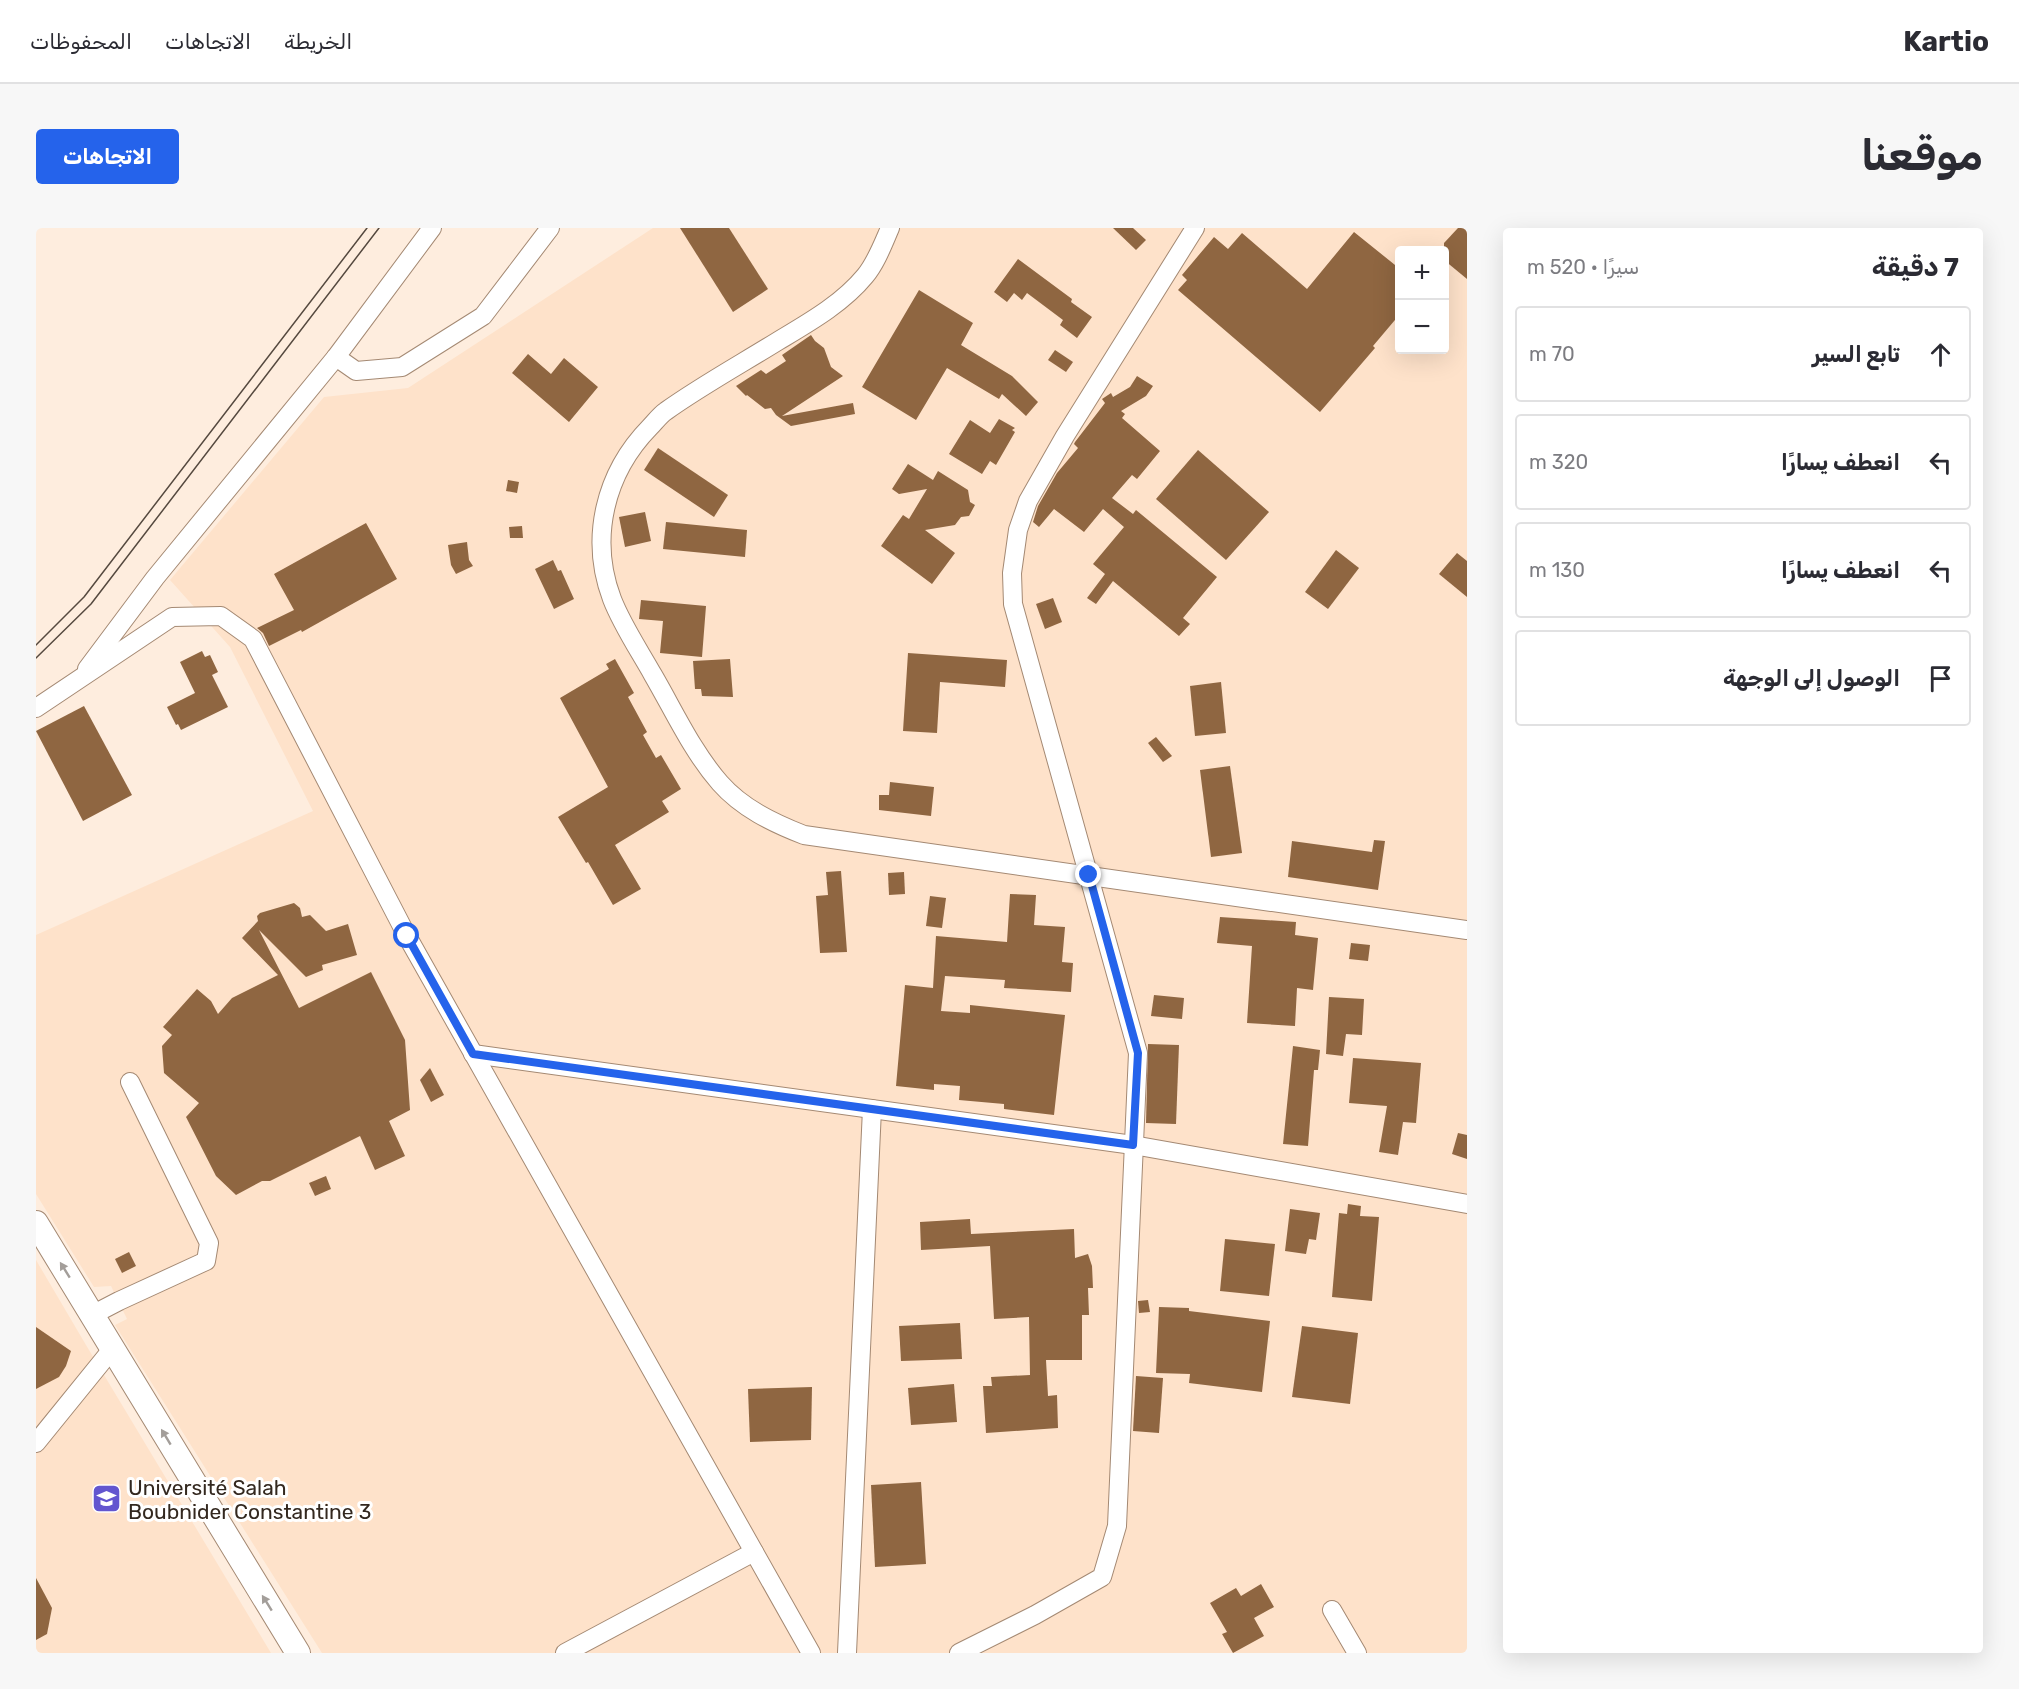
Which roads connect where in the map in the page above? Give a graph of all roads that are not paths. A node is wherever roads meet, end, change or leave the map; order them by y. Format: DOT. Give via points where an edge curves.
graph roads {
  1 [pos="432,228"];
  2 [pos="550,228"];
  3 [pos="890,228"];
  4 [pos="1195,228"];
  5 [pos="336,357"];
  6 [pos="79,680"];
  7 [pos="36,708"];
  8 [pos="1089,875"];
  9 [pos="1467,930"];
  10 [pos="473,1054"];
  11 [pos="130,1082"];
  12 [pos="872,1109"];
  13 [pos="1133,1145"];
  14 [pos="1467,1204"];
  15 [pos="36,1223"];
  16 [pos="92,1315"];
  17 [pos="113,1348"];
  18 [pos="36,1443"];
  19 [pos="754,1552"];
  20 [pos="1332,1610"];
  21 [pos="298,1653"];
  22 [pos="565,1653"];
  23 [pos="811,1653"];
  24 [pos="847,1653"];
  25 [pos="959,1653"];
  26 [pos="1357,1653"];
  1 -- 5 [label="street"];
  2 -- 5 [label="street" via="483,316 402,367 356,371"];
  3 -- 8 [label="street" via="866,276 844,297 664,412 634,443 613,479 602,517 602,562 612,598 700,756 720,784 774,824 804,835"];
  4 -- 8 [label="street" via="1065,436 1028,501 1018,530 1012,573 1013,603"];
  5 -- 6 [label="street" via="155,578"];
  6 -- 7 [label="street"];
  6 -- 10 [label="street" via="172,617 221,616 253,639 407,936"];
  8 -- 9 [label="street"];
  8 -- 13 [label="street" via="1138,1053"];
  10 -- 12 [label="street"];
  10 -- 19 [label="street"];
  11 -- 16 [label="street" via="209,1243 206,1261"];
  12 -- 13 [label="street"];
  12 -- 24 [label="street"];
  13 -- 14 [label="street"];
  13 -- 25 [label="street" via="1117,1526 1102,1577"];
  16 -- 15 [label="main road, one-way"];
  16 -- 17 [label="main road"];
  17 -- 18 [label="street"];
  21 -- 17 [label="main road, one-way"];
  19 -- 22 [label="street"];
  19 -- 23 [label="street"];
  20 -- 26 [label="street"];
}
